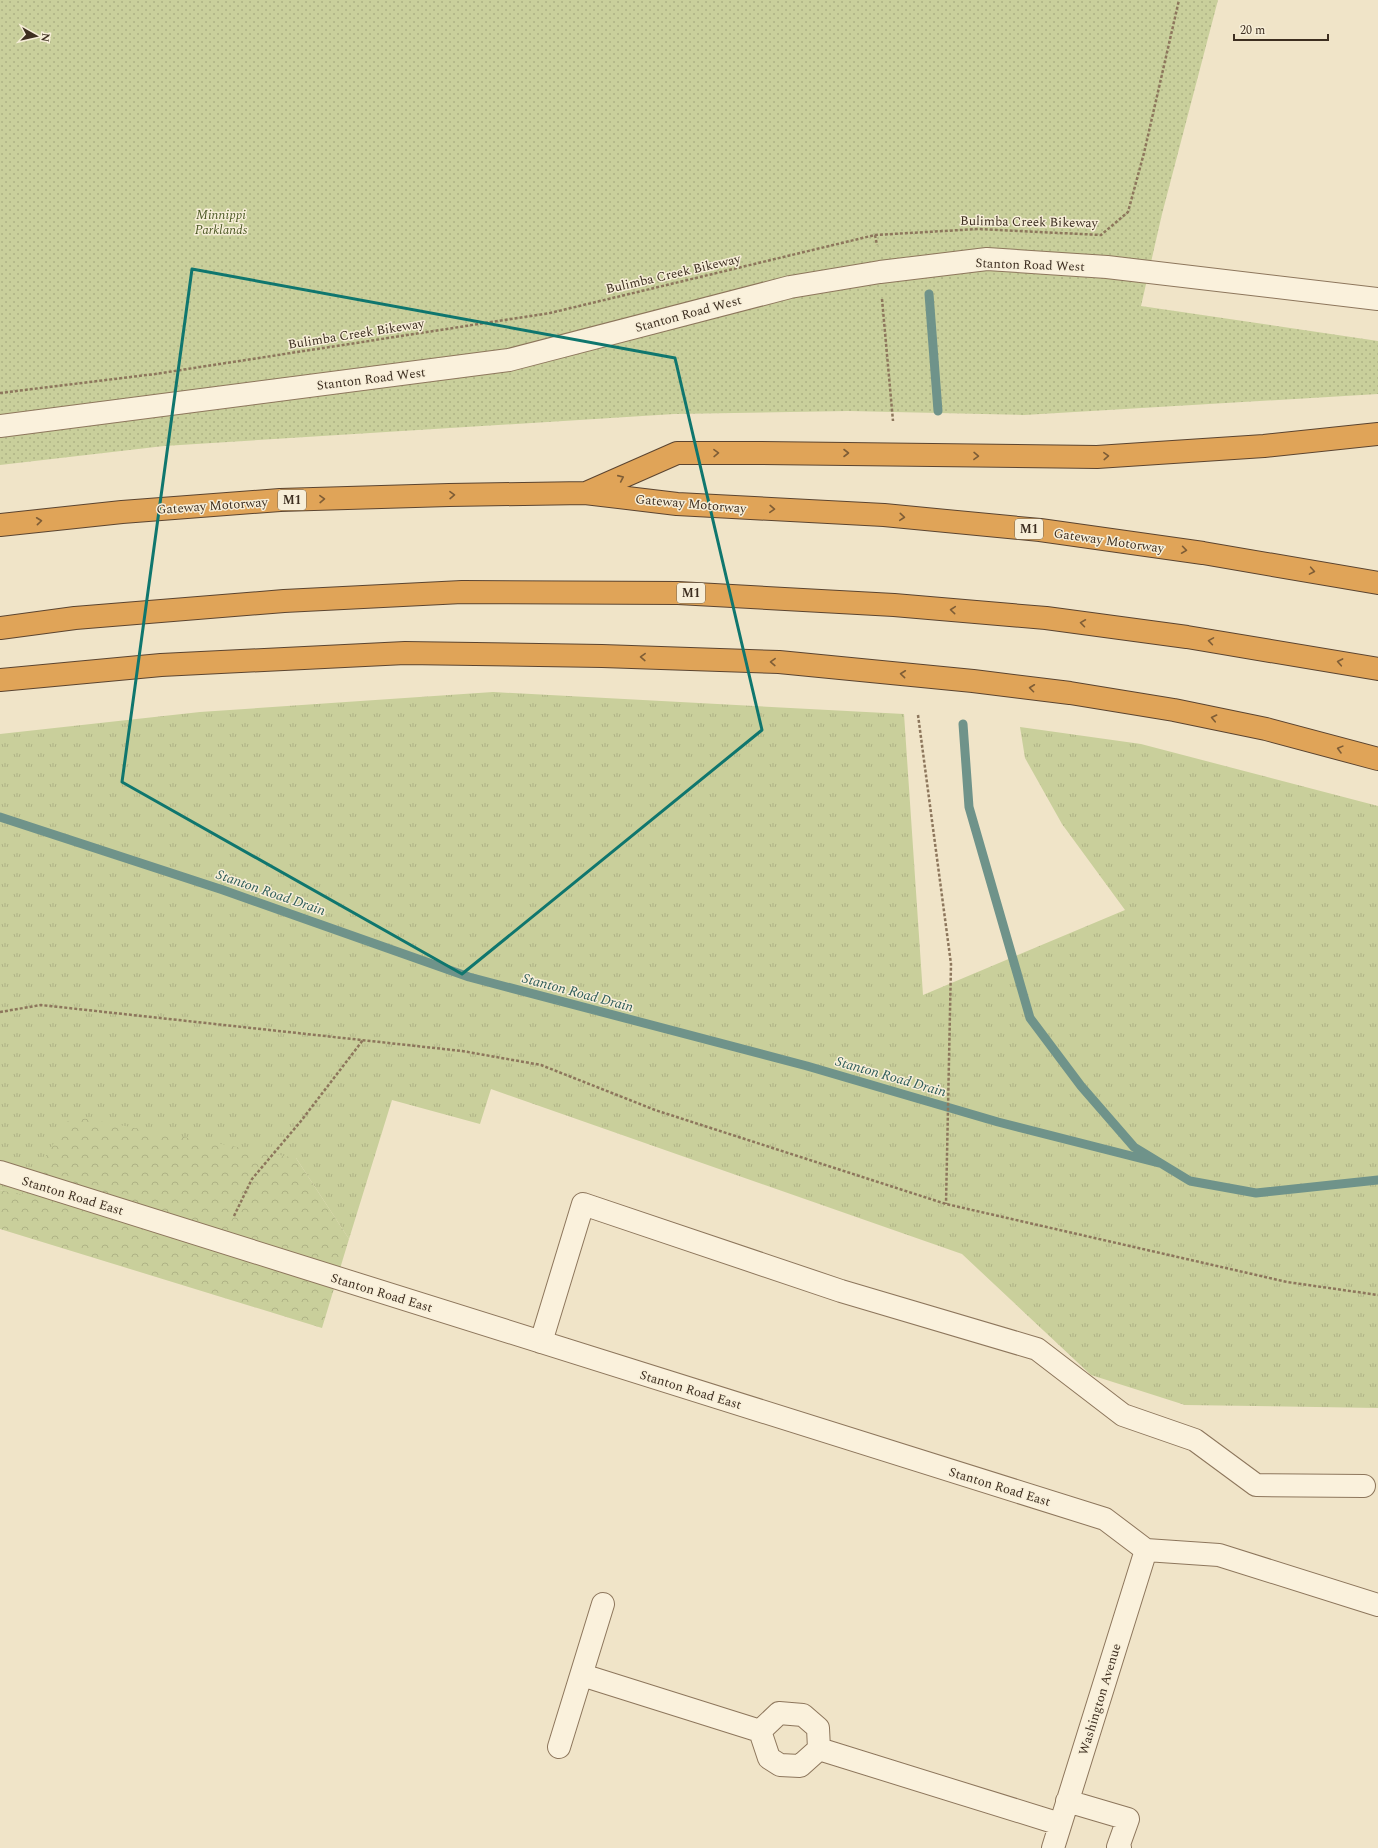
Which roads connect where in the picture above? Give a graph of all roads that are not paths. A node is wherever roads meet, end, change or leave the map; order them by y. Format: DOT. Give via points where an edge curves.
graph roads {
  1 [pos="1378,299"];
  2 [pos="0,426"];
  3 [pos="1378,434"];
  4 [pos="585,493"];
  5 [pos="0,525"];
  6 [pos="1378,583"];
  7 [pos="0,628"];
  8 [pos="1378,669"];
  9 [pos="0,680"];
  10 [pos="1378,759"];
  11 [pos="0,1172"];
  12 [pos="541,1342"];
  13 [pos="1364,1486"];
  14 [pos="1146,1550"];
  15 [pos="604,1604"];
  16 [pos="1378,1605"];
  17 [pos="582,1675"];
  18 [pos="760,1731"];
  19 [pos="559,1747"];
  20 [pos="819,1749"];
  21 [pos="1067,1801"];
  22 [pos="1060,1824"];
  23 [pos="1052,1848"];
  24 [pos="1120,1848"];
  1 -- 2 [label="street, Stanton Road West" via="1107,267 995,260 880,272 790,287 509,360"];
  4 -- 3 [label="highway, one-way" via="677,453 1097,457 1264,446"];
  5 -- 4 [label="highway, Gateway Motorway / M1, one-way" via="122,512 280,500"];
  4 -- 6 [label="highway, Gateway Motorway / M1, one-way" via="677,504 884,515 1040,530 1203,553"];
  8 -- 7 [label="highway, M1, one-way" via="1187,637 1046,618 894,605 678,593 462,592 315,599 75,618"];
  10 -- 9 [label="highway, one-way" via="1266,729 1174,710 1070,693 779,662 405,653 160,665"];
  11 -- 12 [label="street, Stanton Road East"];
  12 -- 13 [label="street" via="583,1204 841,1291 1037,1349 1123,1415 1195,1440 1256,1485"];
  12 -- 14 [label="street, Stanton Road East" via="1105,1519"];
  14 -- 16 [label="street" via="1219,1555"];
  14 -- 21 [label="street, Washington Avenue"];
  15 -- 17 [label="street"];
  17 -- 18 [label="street"];
  17 -- 19 [label="street"];
  18 -- 20 [label="street" via="769,1758 780,1765 800,1766"];
  18 -- 20 [label="street" via="779,1713 803,1714 818,1728"];
  20 -- 22 [label="street"];
  21 -- 22 [label="street, Washington Avenue"];
  21 -- 24 [label="street" via="1128,1819"];
  22 -- 23 [label="street, Washington Avenue"];
}
